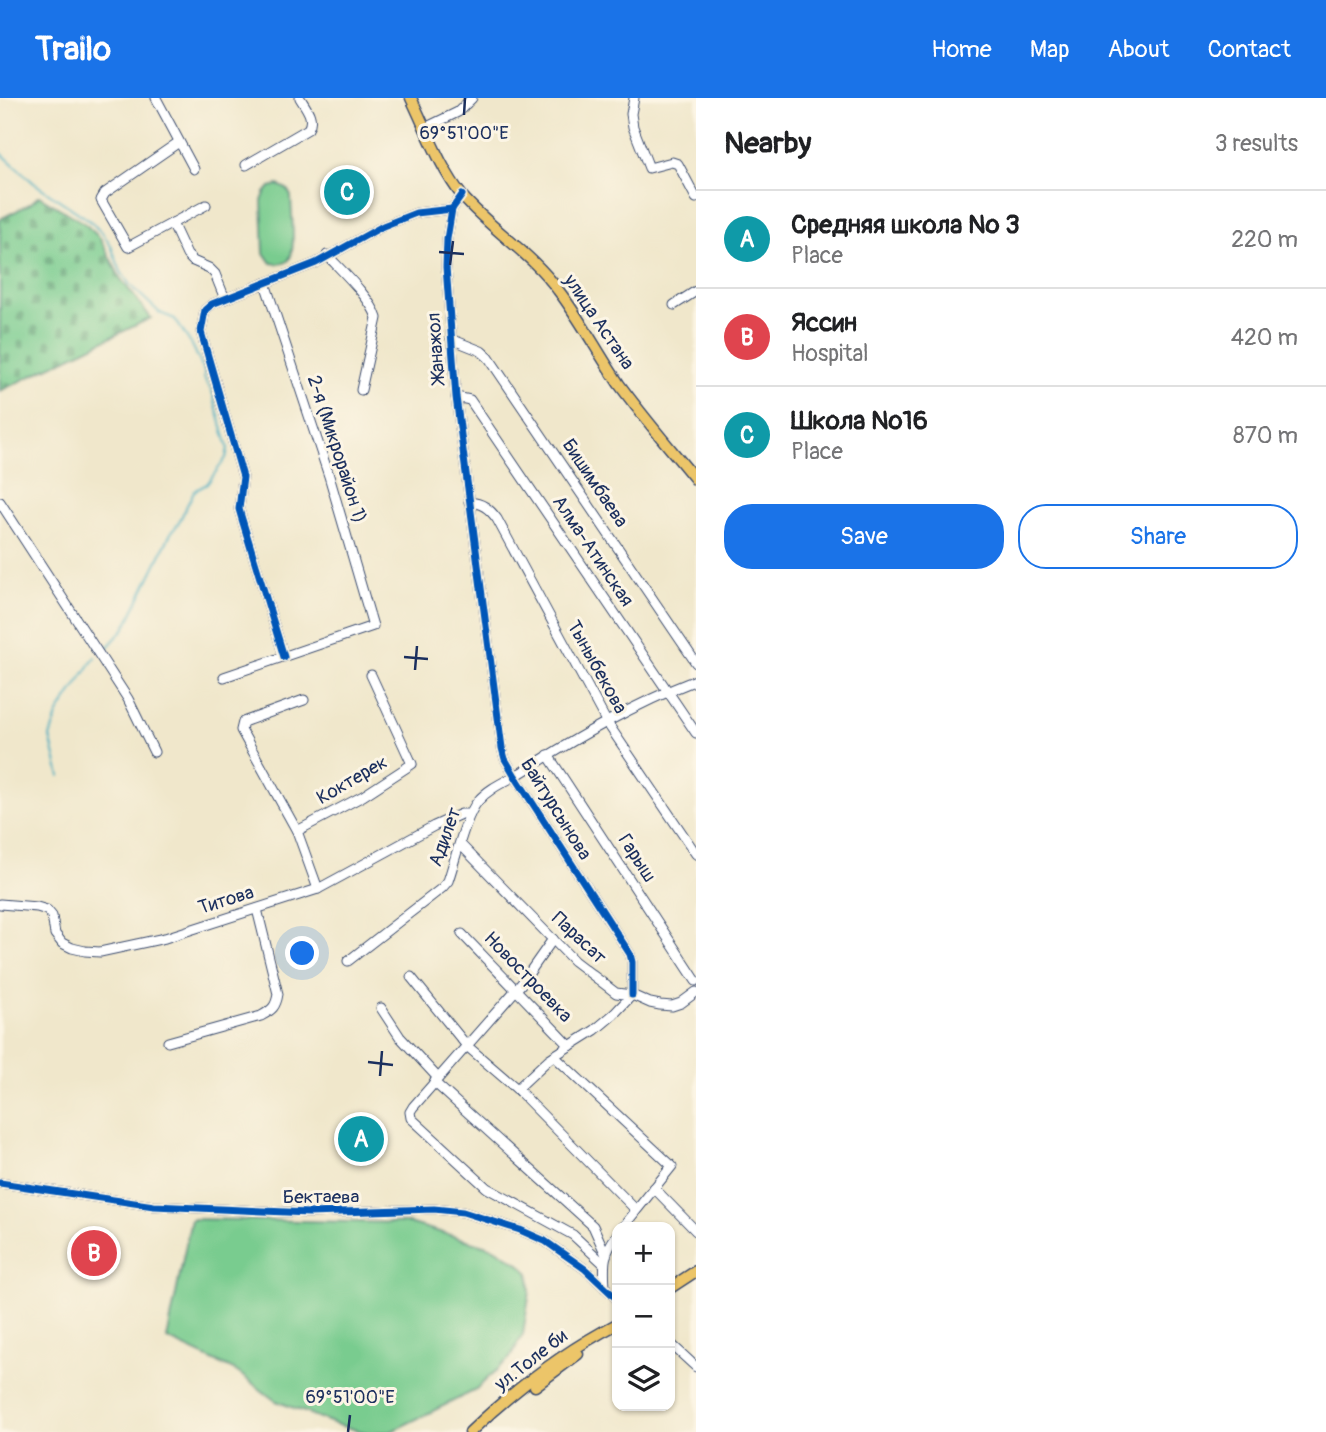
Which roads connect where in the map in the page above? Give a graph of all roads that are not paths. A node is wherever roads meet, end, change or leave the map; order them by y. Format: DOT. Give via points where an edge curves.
graph roads {
  1 [pos="156,98"];
  2 [pos="300,98"];
  3 [pos="413,98"];
  4 [pos="472,98"];
  5 [pos="634,98"];
  6 [pos="429,126"];
  7 [pos="180,142"];
  8 [pos="246,165"];
  9 [pos="194,169"];
  10 [pos="462,195"];
  11 [pos="696,198"];
  12 [pos="206,205"];
  13 [pos="452,209"];
  14 [pos="172,223"];
  15 [pos="327,255"];
  16 [pos="265,283"];
  17 [pos="696,291"];
  18 [pos="226,299"];
  19 [pos="674,305"];
  20 [pos="451,339"];
  21 [pos="361,390"];
  22 [pos="456,397"];
  23 [pos="696,480"];
  24 [pos="0,502"];
  25 [pos="469,502"];
  26 [pos="284,657"];
  27 [pos="696,663"];
  28 [pos="371,675"];
  29 [pos="224,677"];
  30 [pos="696,680"];
  31 [pos="668,691"];
  32 [pos="304,700"];
  33 [pos="606,721"];
  34 [pos="696,733"];
  35 [pos="154,752"];
  36 [pos="548,755"];
  37 [pos="515,776"];
  38 [pos="470,814"];
  39 [pos="297,831"];
  40 [pos="460,844"];
  41 [pos="696,854"];
  42 [pos="318,889"];
  43 [pos="0,904"];
  44 [pos="257,909"];
  45 [pos="462,934"];
  46 [pos="553,939"];
  47 [pos="348,961"];
  48 [pos="411,977"];
  49 [pos="696,981"];
  50 [pos="516,991"];
  51 [pos="696,992"];
  52 [pos="632,995"];
  53 [pos="381,1008"];
  54 [pos="168,1042"];
  55 [pos="569,1045"];
  56 [pos="467,1046"];
  57 [pos="554,1056"];
  58 [pos="436,1080"];
  59 [pos="517,1089"];
  60 [pos="0,1183"];
  61 [pos="654,1188"];
  62 [pos="636,1210"];
  63 [pos="627,1222"];
  64 [pos="696,1231"];
  65 [pos="612,1242"];
  66 [pos="605,1259"];
  67 [pos="696,1271"];
  68 [pos="675,1286"];
  69 [pos="605,1288"];
  70 [pos="612,1294"];
  71 [pos="612,1327"];
  72 [pos="612,1335"];
  73 [pos="675,1348"];
  74 [pos="696,1367"];
  75 [pos="470,1432"];
  76 [pos="479,1432"];
  1 -- 7 [label="street"];
  2 -- 8 [label="street" via="311,117 309,129"];
  3 -- 6 [label="main road, улица Астана"];
  3 -- 10 [label="main road, улица Астана" via="447,174"];
  4 -- 6 [label="street" via="458,112"];
  5 -- 11 [label="street" via="633,127 649,168 678,164"];
  6 -- 10 [label="main road, улица Астана"];
  7 -- 9 [label="street"];
  7 -- 14 [label="street" via="101,201 128,247"];
  10 -- 13 [label="street, Жанажол"];
  10 -- 23 [label="main road, улица Астана" via="547,275 622,387"];
  12 -- 14 [label="street"];
  13 -- 15 [label="street" via="416,213"];
  13 -- 20 [label="street, Жанажол" via="446,267"];
  14 -- 18 [label="street" via="187,255 215,274"];
  15 -- 16 [label="street"];
  15 -- 21 [label="street" via="368,300 377,318"];
  16 -- 18 [label="street"];
  16 -- 26 [label="street, 2-я (Микрорайон 1)" via="373,626"];
  17 -- 19 [label="street"];
  18 -- 26 [label="street" via="205,310 201,332 243,477 239,509"];
  20 -- 22 [label="street, Жанажол"];
  20 -- 27 [label="street, Бишимбаева" via="489,358"];
  22 -- 25 [label="street, Жанажол"];
  22 -- 31 [label="street, Алма-Атинская" via="470,400"];
  24 -- 35 [label="street" via="128,699"];
  25 -- 33 [label="street, Тыныбекова" via="489,509 497,519"];
  25 -- 37 [label="street, Байтурсынова" via="502,748"];
  26 -- 29 [label="street"];
  28 -- 39 [label="street, Коктерек" via="412,764"];
  30 -- 31 [label="street, Адилет"];
  31 -- 33 [label="street, Адилет"];
  31 -- 34 [label="street, Алма-Атинская"];
  32 -- 39 [label="street" via="243,722 241,730"];
  33 -- 36 [label="street, Адилет"];
  33 -- 41 [label="street, Тыныбекова"];
  36 -- 37 [label="street, Адилет"];
  36 -- 49 [label="street, Гарыш"];
  37 -- 38 [label="street, Адилет" via="487,793"];
  37 -- 52 [label="street, Байтурсынова" via="630,954"];
  38 -- 40 [label="street, Адилет"];
  38 -- 42 [label="street, Титова" via="434,827"];
  39 -- 42 [label="street"];
  40 -- 46 [label="street, Парасат"];
  40 -- 47 [label="street, Адилет" via="442,888"];
  42 -- 44 [label="street, Титова"];
  43 -- 44 [label="street, Титова" via="47,910 62,943 89,953 165,938"];
  44 -- 54 [label="street" via="278,994 272,1010"];
  45 -- 50 [label="street, Новостроевка"];
  46 -- 50 [label="street"];
  46 -- 52 [label="street, Парасат" via="573,961 616,993"];
  48 -- 56 [label="street"];
  50 -- 55 [label="street, Новостроевка"];
  50 -- 56 [label="street"];
  51 -- 52 [label="street, Парасат" via="672,1006"];
  52 -- 55 [label="street" via="595,1030"];
  53 -- 58 [label="street"];
  55 -- 57 [label="street"];
  56 -- 58 [label="street"];
  56 -- 59 [label="street"];
  57 -- 59 [label="street"];
  57 -- 61 [label="street" via="672,1166"];
  58 -- 66 [label="street" via="593,1226"];
  58 -- 66 [label="street" via="413,1107 411,1118 487,1188 573,1235"];
  59 -- 62 [label="street"];
  60 -- 69 [label="street, Бектаева" via="154,1206 309,1213 463,1212 545,1241"];
  61 -- 62 [label="street"];
  61 -- 64 [label="street"];
  62 -- 63 [label="street"];
  65 -- 66 [label="street"];
  66 -- 69 [label="street"];
  67 -- 68 [label="main road"];
  69 -- 70 [label="street, Бектаева"];
  71 -- 75 [label="main road, ул.Толе би" via="555,1360"];
  72 -- 76 [label="main road, ул.Толе би" via="559,1366"];
  73 -- 74 [label="street"];
}
